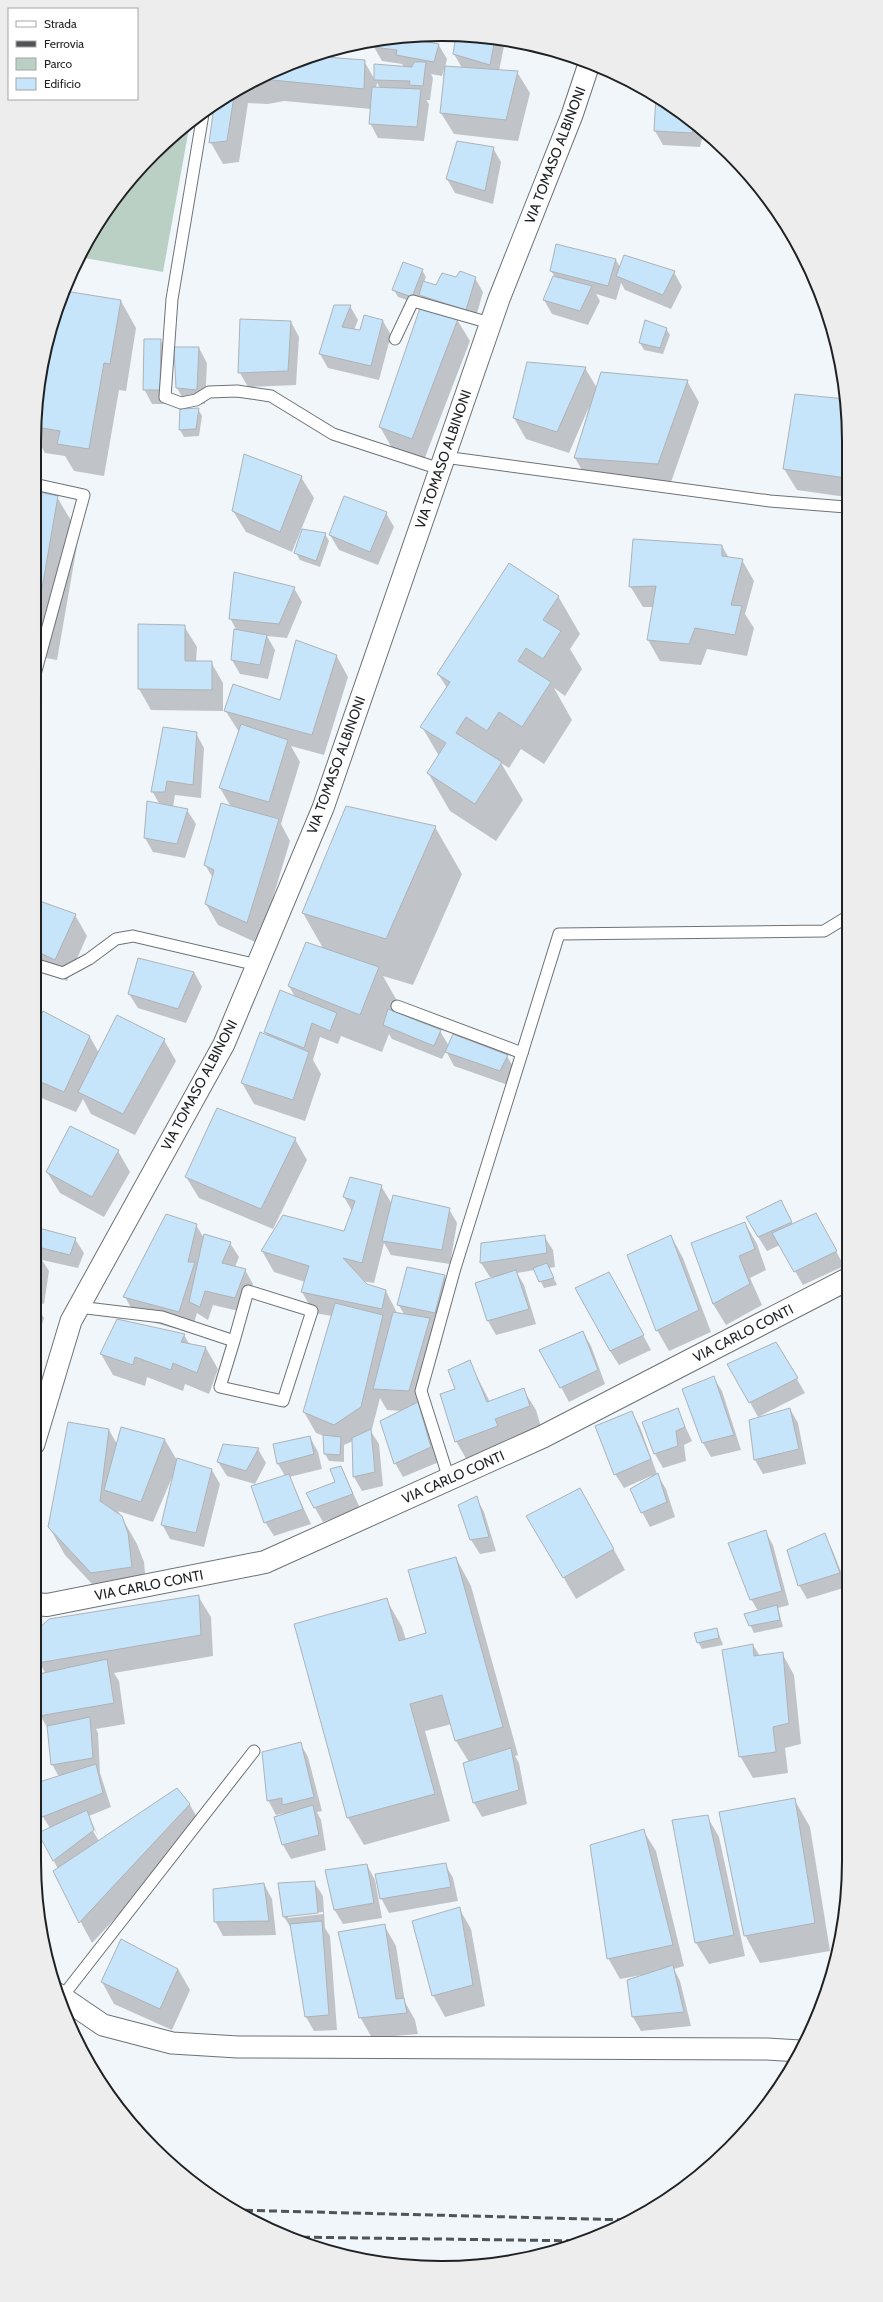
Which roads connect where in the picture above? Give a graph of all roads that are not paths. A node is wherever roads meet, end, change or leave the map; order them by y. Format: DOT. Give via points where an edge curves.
graph roads {
  1 [pos="588,68"];
  2 [pos="202,121"];
  3 [pos="490,323"];
  4 [pos="395,339"];
  5 [pos="442,463"];
  6 [pos="41,486"];
  7 [pos="842,507"];
  8 [pos="41,652"];
  9 [pos="842,920"];
  10 [pos="257,965"];
  11 [pos="41,966"];
  12 [pos="397,1006"];
  13 [pos="522,1053"];
  14 [pos="842,1282"];
  15 [pos="78,1308"];
  16 [pos="234,1341"];
  17 [pos="41,1421"];
  18 [pos="449,1479"];
  19 [pos="41,1605"];
  20 [pos="254,1750"];
  21 [pos="63,1991"];
  22 [pos="66,2000"];
  23 [pos="794,2051"];
  1 -- 3 [label="street, VIA TOMASO ALBINONI" via="572,115"];
  2 -- 5 [label="lane" via="172,299 165,397 181,403 196,400 209,392 237,391 271,396 333,434"];
  3 -- 4 [label="lane" via="413,301"];
  3 -- 5 [label="street, VIA TOMASO ALBINONI"];
  5 -- 7 [label="lane" via="770,501"];
  5 -- 10 [label="street, VIA TOMASO ALBINONI" via="323,808"];
  6 -- 8 [label="lane" via="84,495"];
  9 -- 13 [label="lane" via="824,931 559,934"];
  10 -- 11 [label="lane" via="133,936 116,939 89,959 63,973"];
  10 -- 15 [label="street, VIA TOMASO ALBINONI" via="224,1044"];
  12 -- 13 [label="lane"];
  13 -- 18 [label="lane" via="455,1268 421,1391"];
  14 -- 18 [label="street, VIA CARLO CONTI" via="542,1437"];
  15 -- 16 [label="lane" via="162,1317"];
  15 -- 17 [label="street, VIA TOMASO ALBINONI" via="71,1321"];
  16 -- 16 [label="lane" via="248,1291 312,1311 283,1401 220,1387"];
  18 -- 19 [label="street, VIA CARLO CONTI" via="265,1562"];
  20 -- 21 [label="lane"];
  22 -- 23 [label="street" via="103,2025 172,2043 238,2046"];
}
